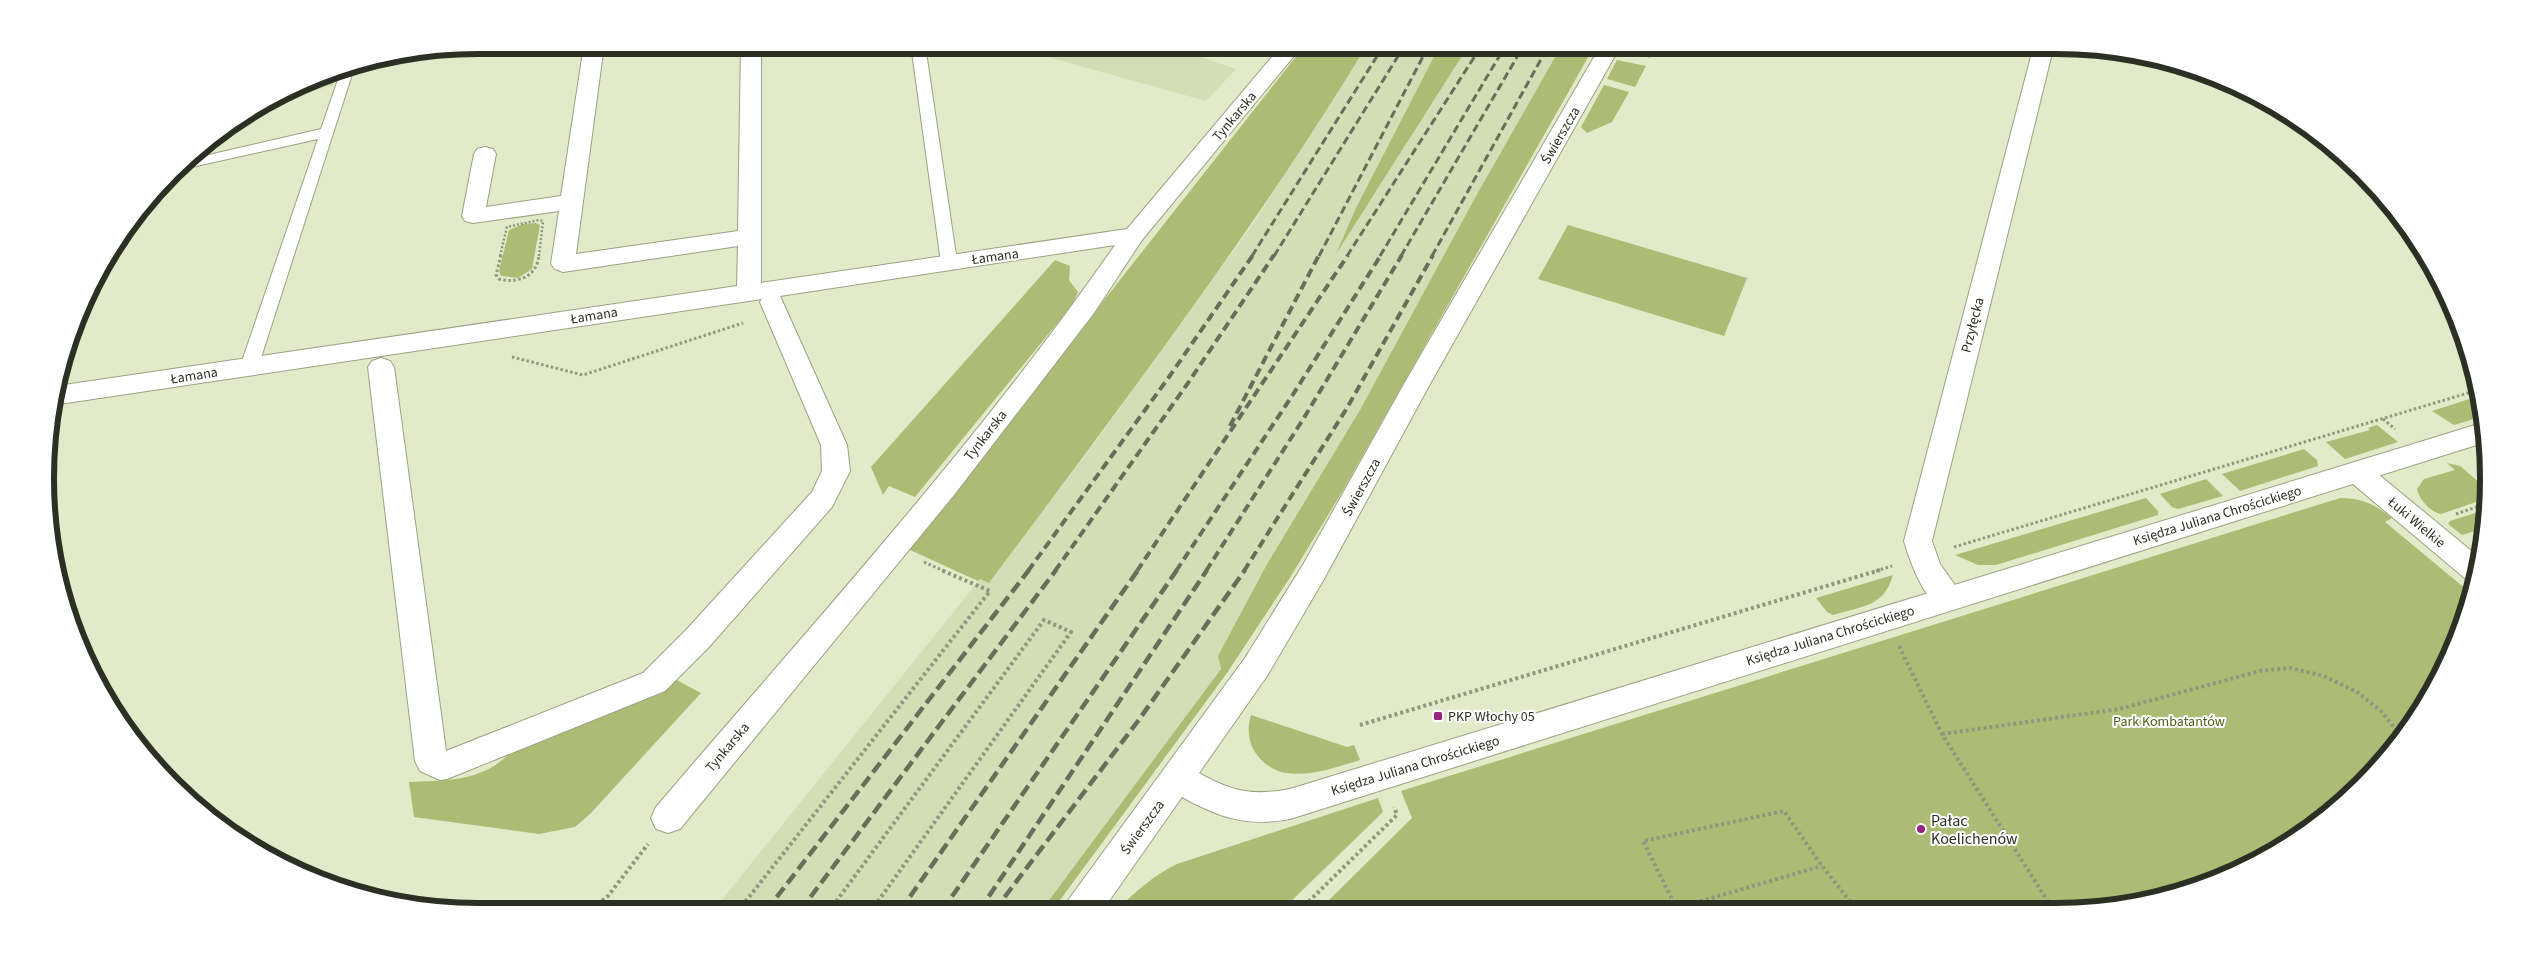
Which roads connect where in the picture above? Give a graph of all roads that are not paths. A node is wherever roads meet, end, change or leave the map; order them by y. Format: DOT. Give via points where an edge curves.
graph roads {
  1 [pos="593,54"];
  2 [pos="750,54"];
  3 [pos="919,54"];
  4 [pos="1285,54"];
  5 [pos="1606,54"];
  6 [pos="2042,54"];
  7 [pos="345,75"];
  8 [pos="327,132"];
  9 [pos="485,154"];
  10 [pos="194,163"];
  11 [pos="572,202"];
  12 [pos="1134,235"];
  13 [pos="749,237"];
  14 [pos="949,262"];
  15 [pos="767,299"];
  16 [pos="379,357"];
  17 [pos="249,367"];
  18 [pos="62,395"];
  19 [pos="2478,435"];
  20 [pos="2357,472"];
  21 [pos="2471,567"];
  22 [pos="1949,598"];
  23 [pos="1178,778"];
  24 [pos="668,818"];
  25 [pos="1087,903"];
  1 -- 11 [label="street"];
  2 -- 13 [label="street"];
  3 -- 14 [label="lane"];
  4 -- 12 [label="street, Tynkarska"];
  5 -- 23 [label="street, Świerszcza" via="1314,571 1256,667"];
  6 -- 22 [label="street, Przyłęcka" via="1918,541 1927,569"];
  7 -- 8 [label="lane"];
  8 -- 10 [label="lane"];
  8 -- 17 [label="lane"];
  9 -- 11 [label="street" via="473,216"];
  11 -- 13 [label="street" via="563,264"];
  12 -- 14 [label="street, Łamana"];
  12 -- 24 [label="street, Tynkarska" via="1085,307 944,488"];
  13 -- 15 [label="street"];
  14 -- 15 [label="street, Łamana"];
  15 -- 16 [label="street, Łamana"];
  15 -- 16 [label="street" via="834,445 836,471 822,499 698,638 654,682 447,765 440,766 431,761"];
  16 -- 17 [label="street, Łamana"];
  17 -- 18 [label="street, Łamana"];
  19 -- 20 [label="street, Księdza Juliana Chrościckiego"];
  20 -- 21 [label="street, Łuki Wielkie"];
  20 -- 22 [label="street, Księdza Juliana Chrościckiego"];
  22 -- 23 [label="street, Księdza Juliana Chrościckiego" via="1272,808 1255,810 1228,804"];
  23 -- 25 [label="street, Świerszcza"];
}
